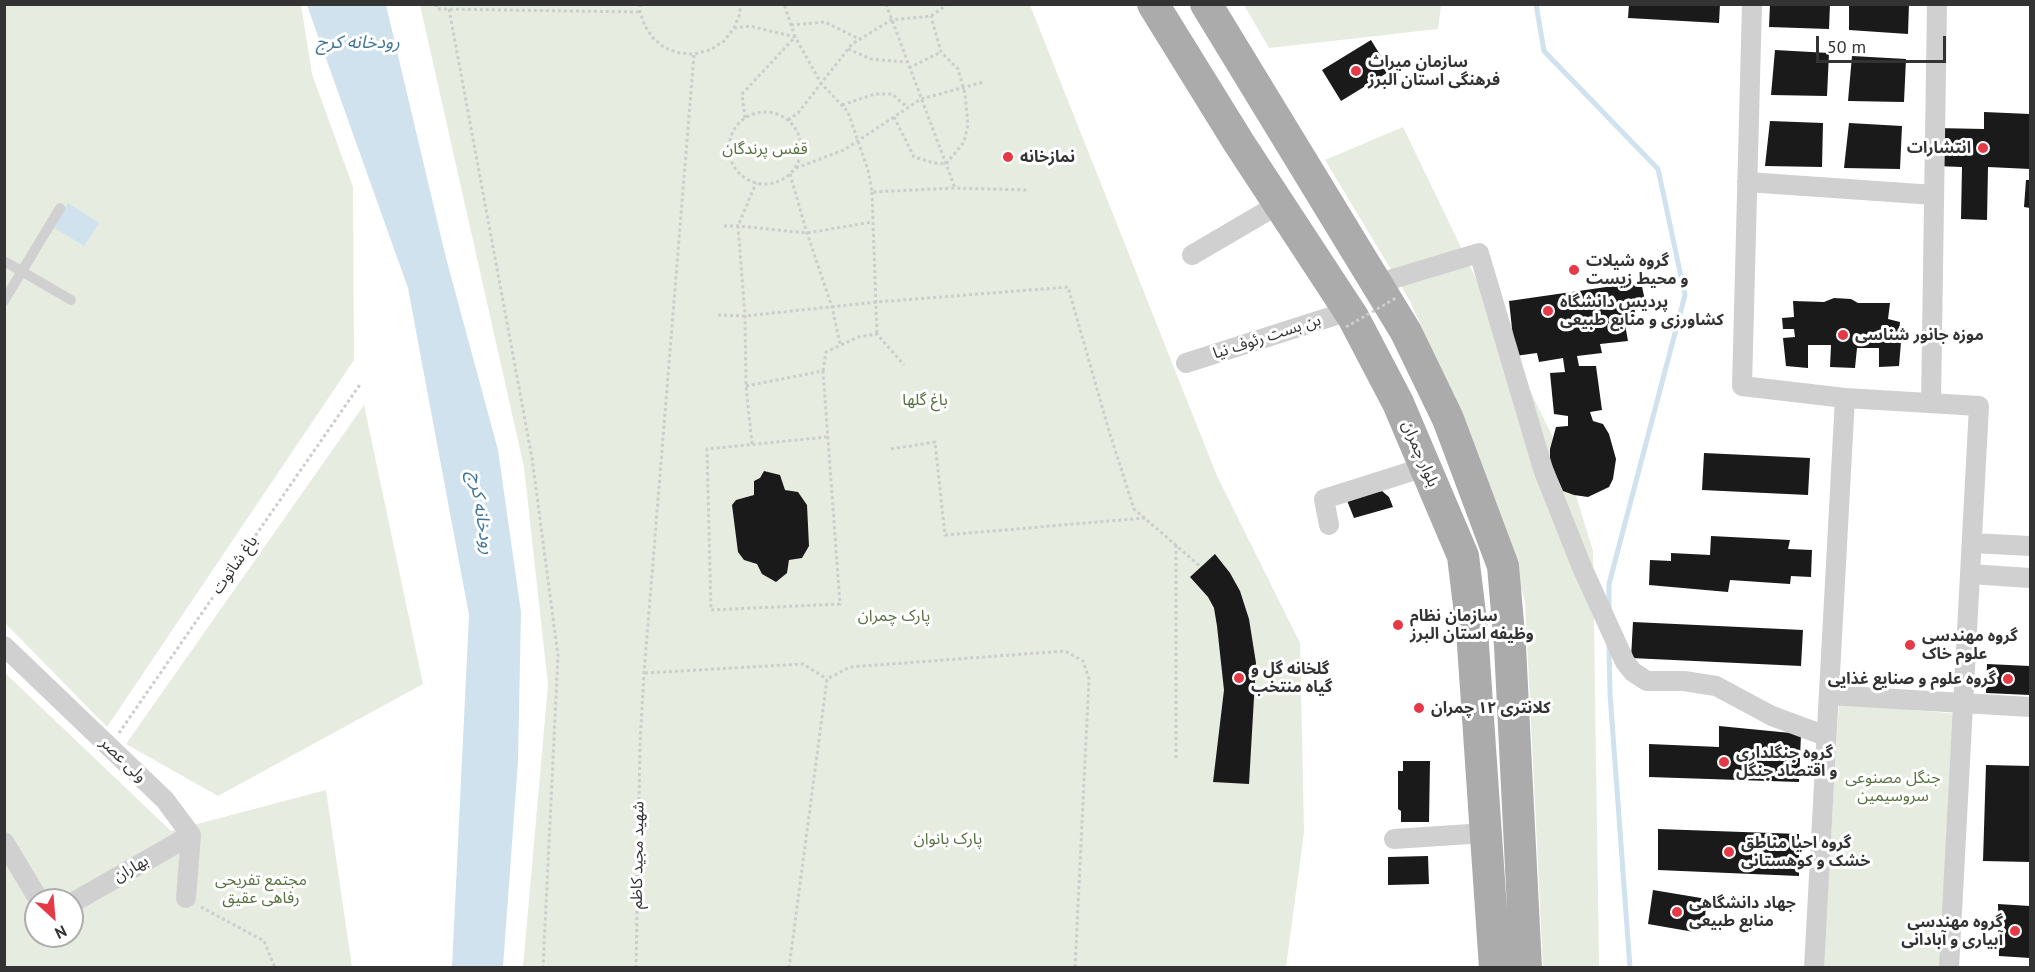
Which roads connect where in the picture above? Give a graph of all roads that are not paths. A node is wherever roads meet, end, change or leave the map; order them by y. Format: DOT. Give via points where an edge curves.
graph roads {
  1 [pos="1153,4"];
  2 [pos="1206,4"];
  3 [pos="1752,4"];
  4 [pos="1937,4"];
  5 [pos="1747,182"];
  6 [pos="1934,195"];
  7 [pos="1279,204"];
  8 [pos="60,208"];
  9 [pos="1192,255"];
  10 [pos="4,261"];
  11 [pos="22,272"];
  12 [pos="1386,291"];
  13 [pos="70,300"];
  14 [pos="4,302"];
  15 [pos="1348,319"];
  16 [pos="1186,363"];
  17 [pos="1845,398"];
  18 [pos="1931,403"];
  19 [pos="1425,467"];
  20 [pos="1329,525"];
  21 [pos="1971,543"];
  22 [pos="2031,546"];
  23 [pos="1970,574"];
  24 [pos="2031,578"];
  25 [pos="4,646"];
  26 [pos="1829,695"];
  27 [pos="1963,703"];
  28 [pos="2031,707"];
  29 [pos="1826,736"];
  30 [pos="1485,833"];
  31 [pos="191,835"];
  32 [pos="1394,839"];
  33 [pos="4,842"];
  34 [pos="32,888"];
  35 [pos="84,896"];
  36 [pos="186,898"];
  37 [pos="1495,968"];
  38 [pos="1526,968"];
  39 [pos="1814,968"];
  40 [pos="1949,968"];
  1 -- 7 [label="main road, بلوار چمران"];
  2 -- 12 [label="main road"];
  3 -- 5 [label="street"];
  4 -- 6 [label="street"];
  5 -- 6 [label="street"];
  5 -- 17 [label="street" via="1742,386"];
  6 -- 18 [label="street"];
  7 -- 9 [label="street"];
  7 -- 15 [label="main road, بلوار چمران"];
  8 -- 11 [label="lane"];
  10 -- 11 [label="lane"];
  11 -- 13 [label="lane"];
  11 -- 14 [label="lane"];
  12 -- 29 [label="street" via="1479,253 1543,469 1625,662 1647,681 1716,686 1772,716"];
  12 -- 38 [label="main road" via="1448,419 1503,566"];
  15 -- 16 [label="street, بن بست رئوف نیا"];
  15 -- 19 [label="main road, بلوار چمران" via="1398,403"];
  17 -- 18 [label="street"];
  17 -- 26 [label="street"];
  18 -- 21 [label="street" via="1979,406"];
  19 -- 20 [label="street" via="1324,500"];
  19 -- 30 [label="main road, بلوار چمران" via="1463,556 1472,630"];
  21 -- 22 [label="street"];
  21 -- 23 [label="street"];
  23 -- 24 [label="street"];
  23 -- 27 [label="street"];
  25 -- 31 [label="street, ولی عصر" via="165,800"];
  26 -- 27 [label="street"];
  26 -- 29 [label="street"];
  27 -- 28 [label="street"];
  27 -- 40 [label="street"];
  29 -- 39 [label="street"];
  30 -- 32 [label="street"];
  30 -- 37 [label="main road, بلوار چمران"];
  31 -- 35 [label="street, بهاران"];
  31 -- 36 [label="street"];
  33 -- 34 [label="street"];
}
